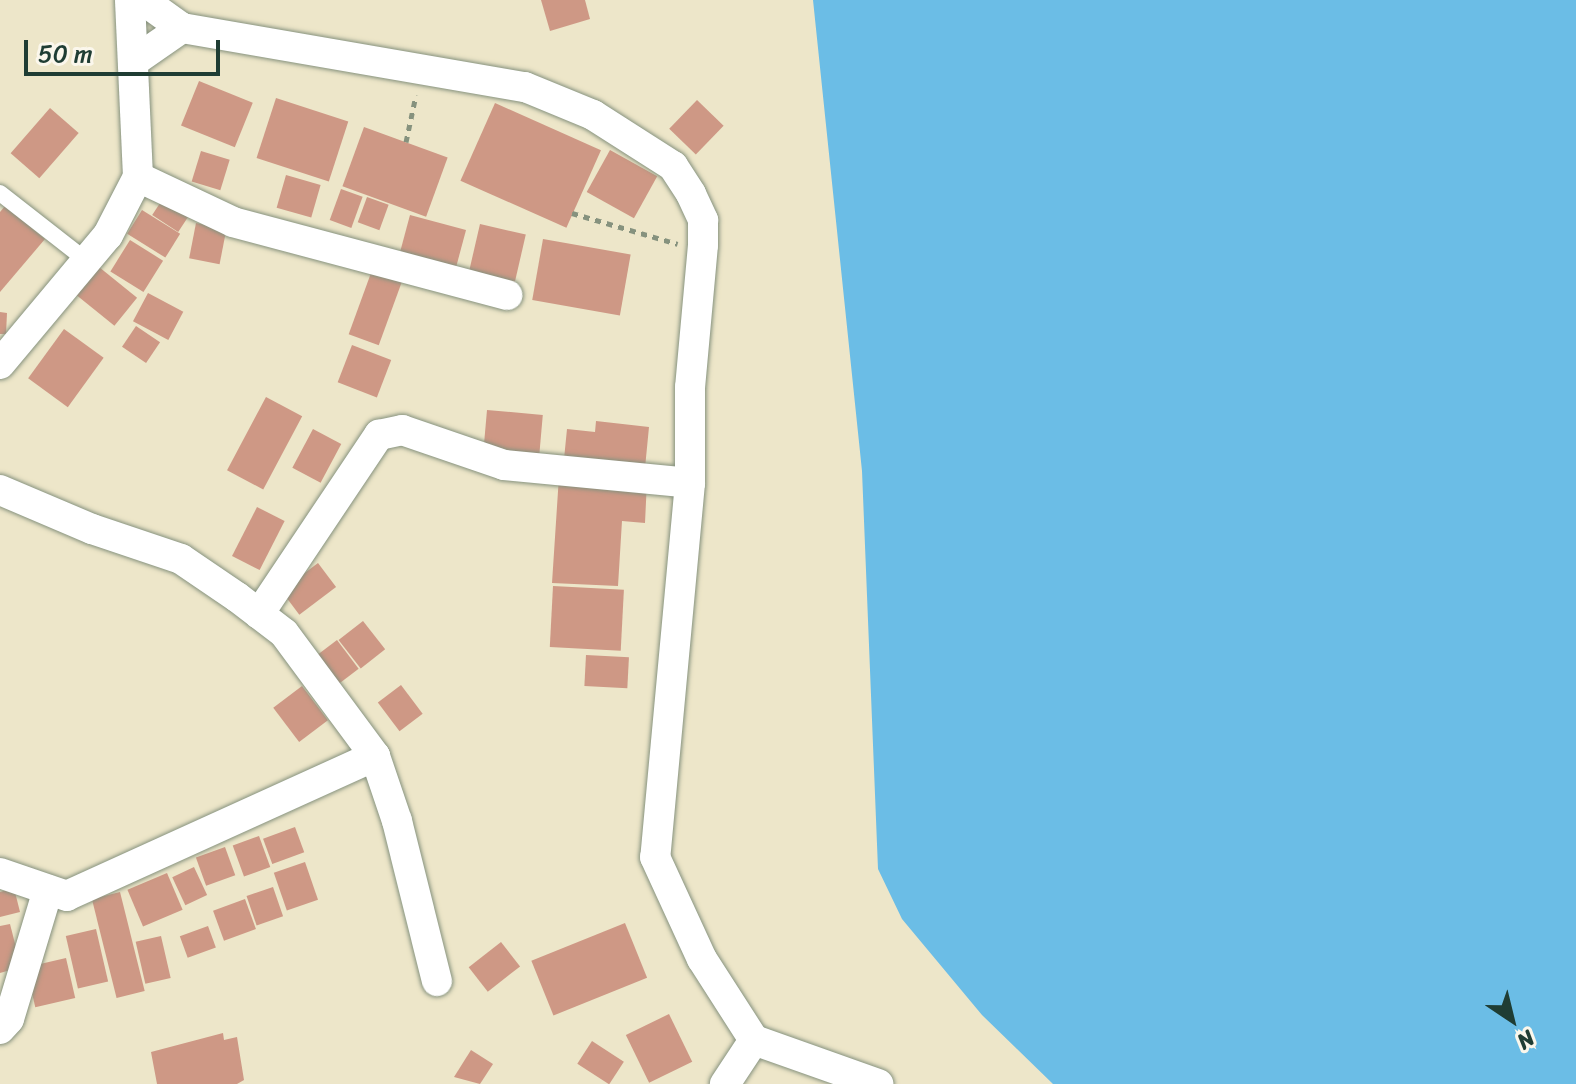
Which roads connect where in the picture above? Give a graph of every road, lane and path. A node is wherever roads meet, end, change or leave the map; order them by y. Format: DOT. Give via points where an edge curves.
graph roads {
  1 [pos="130,0"];
  2 [pos="143,0"];
  3 [pos="182,28"];
  4 [pos="133,62"];
  5 [pos="422,66"];
  6 [pos="406,142"];
  7 [pos="138,177"];
  8 [pos="0,193"];
  9 [pos="572,213"];
  10 [pos="703,245"];
  11 [pos="87,261"];
  12 [pos="507,295"];
  13 [pos="0,364"];
  14 [pos="690,483"];
  15 [pos="0,490"];
  16 [pos="259,614"];
  17 [pos="375,756"];
  18 [pos="0,873"];
  19 [pos="48,890"];
  20 [pos="437,981"];
  21 [pos="0,1029"];
  22 [pos="754,1040"];
  23 [pos="725,1084"];
  24 [pos="878,1084"];
  1 -- 4 [label="street"];
  2 -- 3 [label="street"];
  3 -- 4 [label="street"];
  3 -- 5 [label="street"];
  4 -- 7 [label="street"];
  5 -- 6 [label="path"];
  5 -- 10 [label="street" via="525,87 593,115 673,166 703,220"];
  7 -- 11 [label="street" via="108,235"];
  7 -- 12 [label="street" via="233,222"];
  8 -- 11 [label="lane"];
  9 -- 10 [label="path" via="657,238"];
  10 -- 14 [label="street" via="690,387"];
  11 -- 13 [label="street"];
  14 -- 16 [label="street" via="504,465 402,430 379,435"];
  14 -- 22 [label="street" via="655,857 702,959"];
  15 -- 16 [label="street" via="181,559"];
  16 -- 17 [label="street" via="284,633"];
  17 -- 19 [label="street" via="67,896"];
  17 -- 20 [label="street"];
  18 -- 19 [label="street"];
  19 -- 21 [label="street" via="9,1019"];
  22 -- 23 [label="street"];
  22 -- 24 [label="street"];
}
